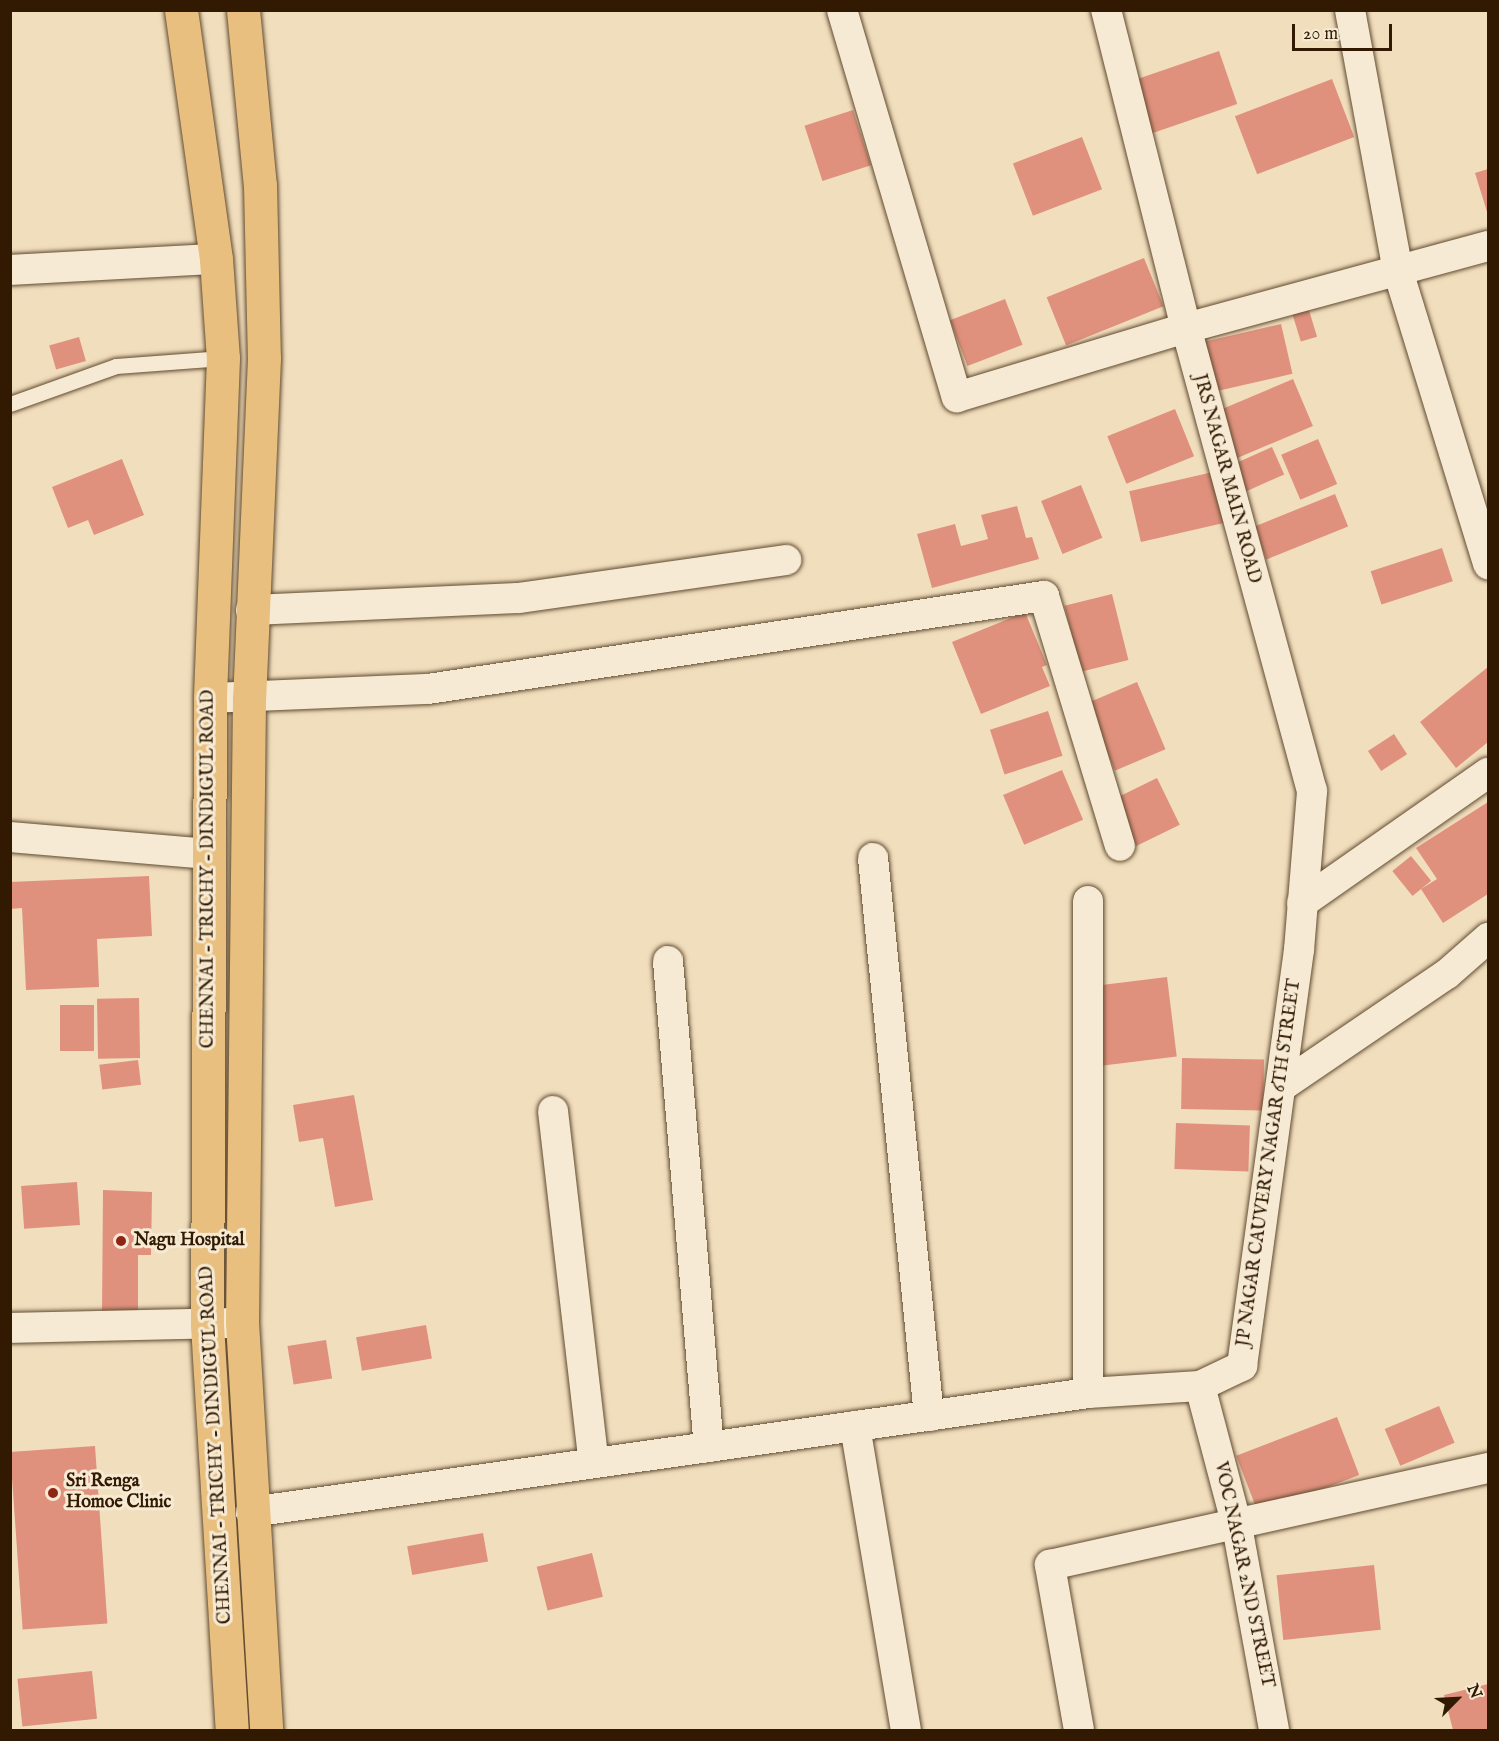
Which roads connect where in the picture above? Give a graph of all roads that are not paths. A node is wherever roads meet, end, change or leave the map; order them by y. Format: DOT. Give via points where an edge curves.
graph roads {
  1 [pos="180,10"];
  2 [pos="243,10"];
  3 [pos="842,10"];
  4 [pos="1106,10"];
  5 [pos="1350,10"];
  6 [pos="1488,246"];
  7 [pos="216,260"];
  8 [pos="10,270"];
  9 [pos="1398,271"];
  10 [pos="1186,328"];
  11 [pos="223,358"];
  12 [pos="10,404"];
  13 [pos="786,560"];
  14 [pos="1488,564"];
  15 [pos="251,610"];
  16 [pos="210,698"];
  17 [pos="249,698"];
  18 [pos="1488,773"];
  19 [pos="10,837"];
  20 [pos="1120,846"];
  21 [pos="208,854"];
  22 [pos="873,858"];
  23 [pos="1088,901"];
  24 [pos="1302,903"];
  25 [pos="1488,938"];
  26 [pos="1299,950"];
  27 [pos="668,961"];
  28 [pos="1282,1086"];
  29 [pos="553,1111"];
  30 [pos="242,1322"];
  31 [pos="207,1325"];
  32 [pos="10,1328"];
  33 [pos="1200,1386"];
  34 [pos="1088,1393"];
  35 [pos="930,1416"];
  36 [pos="855,1426"];
  37 [pos="709,1447"];
  38 [pos="594,1463"];
  39 [pos="1487,1474"];
  40 [pos="251,1512"];
  41 [pos="1237,1526"];
  42 [pos="232,1731"];
  43 [pos="266,1731"];
  44 [pos="906,1731"];
  45 [pos="1079,1731"];
  46 [pos="1274,1731"];
  1 -- 7 [label="highway, CHENNAI - TRICHY - DINDIGUL ROAD"];
  2 -- 15 [label="highway, CHENNAI - TRICHY - DINDIGUL ROAD" via="260,185 264,358"];
  3 -- 10 [label="street" via="957,397"];
  4 -- 10 [label="street, JRS NAGAR MAIN ROAD"];
  5 -- 9 [label="street"];
  6 -- 9 [label="street"];
  7 -- 8 [label="street"];
  7 -- 11 [label="highway, CHENNAI - TRICHY - DINDIGUL ROAD"];
  9 -- 10 [label="street"];
  9 -- 14 [label="street"];
  10 -- 24 [label="street, JRS NAGAR MAIN ROAD" via="1312,791"];
  11 -- 12 [label="lane" via="116,366"];
  11 -- 16 [label="highway, CHENNAI - TRICHY - DINDIGUL ROAD"];
  13 -- 15 [label="street" via="519,598"];
  15 -- 17 [label="highway, CHENNAI - TRICHY - DINDIGUL ROAD"];
  16 -- 17 [label="street"];
  16 -- 21 [label="highway, CHENNAI - TRICHY - DINDIGUL ROAD"];
  17 -- 20 [label="street" via="428,688 1044,596"];
  17 -- 30 [label="highway, CHENNAI - TRICHY - DINDIGUL ROAD"];
  18 -- 24 [label="street"];
  19 -- 21 [label="street"];
  21 -- 31 [label="highway, CHENNAI - TRICHY - DINDIGUL ROAD"];
  22 -- 35 [label="street"];
  23 -- 34 [label="street"];
  24 -- 26 [label="street, JRS NAGAR MAIN ROAD"];
  25 -- 28 [label="street" via="1447,974"];
  26 -- 28 [label="street, JP NAGAR CAUVERY NAGAR 6TH STREET"];
  27 -- 37 [label="street"];
  28 -- 33 [label="street, JP NAGAR CAUVERY NAGAR 6TH STREET" via="1242,1366"];
  29 -- 38 [label="street"];
  30 -- 31 [label="street"];
  30 -- 40 [label="highway, CHENNAI - TRICHY - DINDIGUL ROAD"];
  31 -- 32 [label="street"];
  31 -- 42 [label="highway, CHENNAI - TRICHY - DINDIGUL ROAD"];
  33 -- 34 [label="street"];
  33 -- 41 [label="street, VOC NAGAR 2ND STREET"];
  34 -- 35 [label="street"];
  35 -- 36 [label="street"];
  36 -- 37 [label="street"];
  36 -- 44 [label="street"];
  37 -- 38 [label="street"];
  38 -- 40 [label="street"];
  39 -- 41 [label="street"];
  40 -- 43 [label="highway, CHENNAI - TRICHY - DINDIGUL ROAD"];
  41 -- 45 [label="street" via="1050,1565"];
  41 -- 46 [label="street, VOC NAGAR 2ND STREET"];
}
